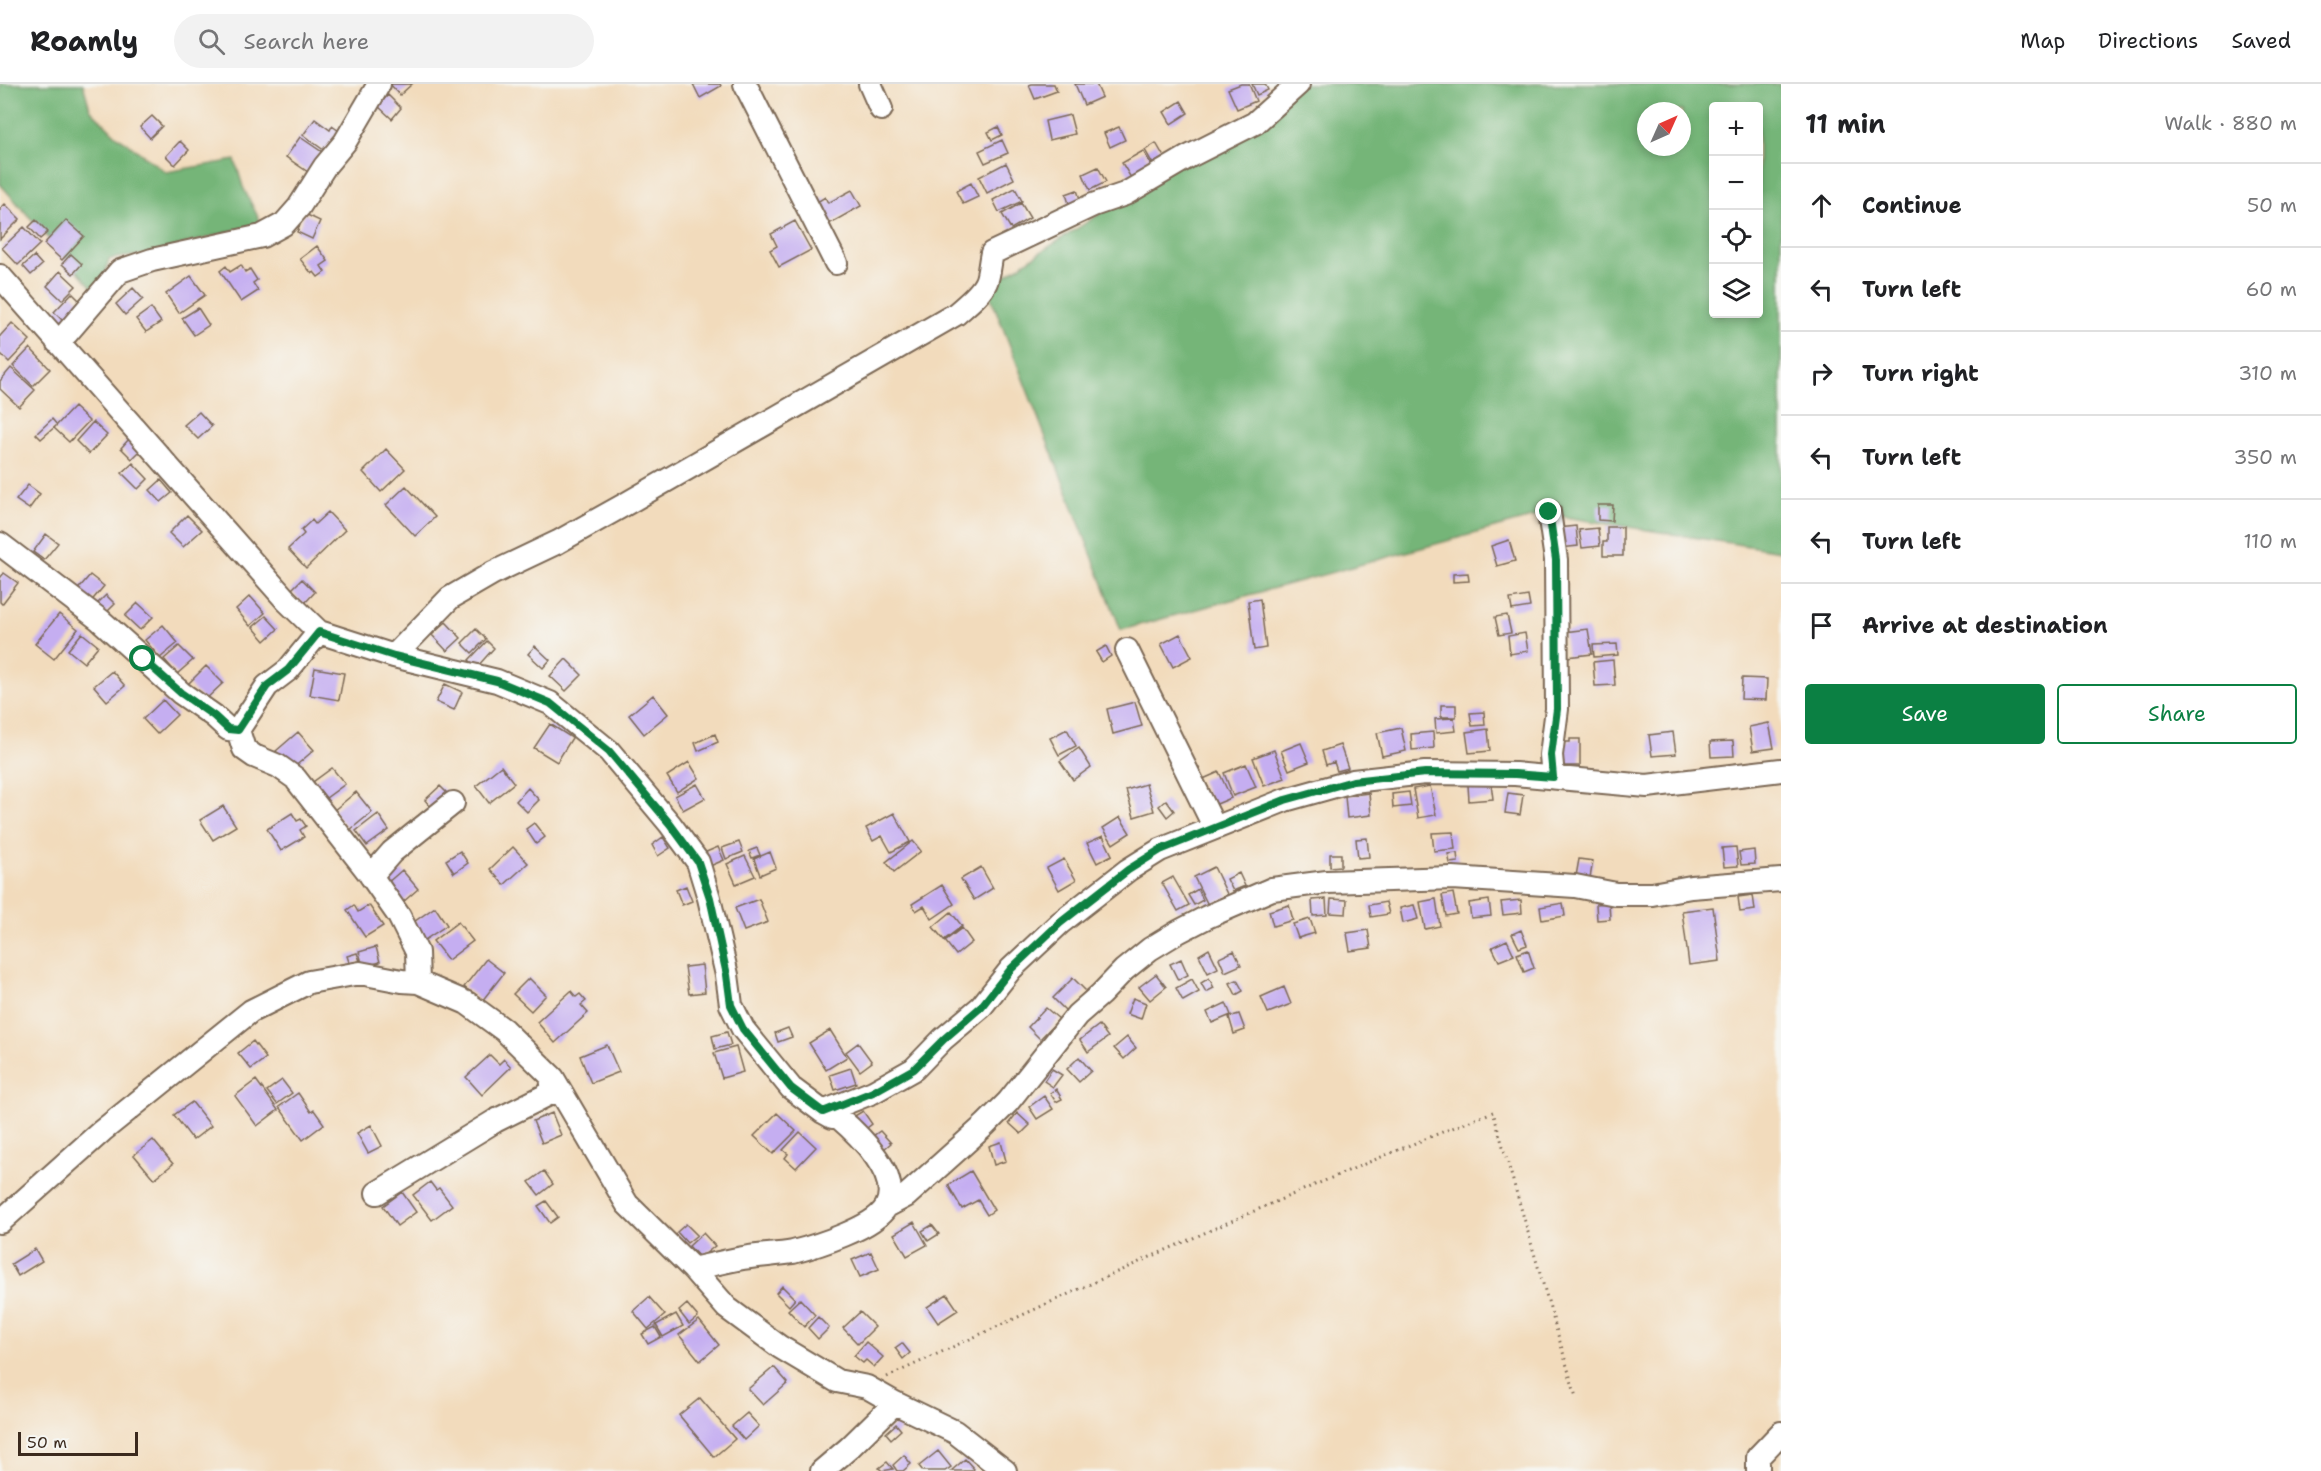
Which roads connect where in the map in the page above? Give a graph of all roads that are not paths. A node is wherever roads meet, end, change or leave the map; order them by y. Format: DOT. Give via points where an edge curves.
graph roads {
  1 [pos="379,84"];
  2 [pos="745,84"];
  3 [pos="870,84"];
  4 [pos="1298,84"];
  5 [pos="881,109"];
  6 [pos="836,263"];
  7 [pos="0,276"];
  8 [pos="57,342"];
  9 [pos="1549,512"];
  10 [pos="0,544"];
  11 [pos="319,632"];
  12 [pos="1127,650"];
  13 [pos="394,656"];
  14 [pos="238,730"];
  15 [pos="1781,771"];
  16 [pos="1553,777"];
  17 [pos="453,803"];
  18 [pos="1215,828"];
  19 [pos="371,876"];
  20 [pos="1781,880"];
  21 [pos="418,982"];
  22 [pos="551,1076"];
  23 [pos="823,1112"];
  24 [pos="377,1193"];
  25 [pos="886,1206"];
  26 [pos="0,1222"];
  27 [pos="693,1269"];
  28 [pos="895,1403"];
  29 [pos="1781,1433"];
  30 [pos="822,1471"];
  31 [pos="1005,1471"];
  32 [pos="1758,1471"];
  1 -- 8 [label="street" via="345,142 284,224 262,236 143,262 120,271"];
  2 -- 6 [label="street"];
  3 -- 5 [label="street"];
  4 -- 13 [label="street" via="1255,123 1125,194 992,253 986,282 956,314 624,505 450,598"];
  7 -- 8 [label="street"];
  8 -- 11 [label="street" via="286,600"];
  9 -- 16 [label="street" via="1556,560 1557,709 1551,755"];
  10 -- 14 [label="street" via="100,620 181,693 228,729"];
  11 -- 13 [label="street"];
  11 -- 14 [label="street" via="288,670 267,686"];
  12 -- 18 [label="street"];
  13 -- 23 [label="street" via="497,681 550,703 609,751 698,862 710,898 731,1005 743,1029 791,1088"];
  14 -- 19 [label="street" via="244,749 295,778"];
  15 -- 16 [label="street" via="1647,786"];
  16 -- 18 [label="street" via="1425,773 1353,781 1285,800"];
  17 -- 19 [label="street" via="392,852"];
  18 -- 23 [label="street" via="1160,850 1060,923 1011,969 981,1007 914,1069 873,1092"];
  19 -- 21 [label="street" via="399,916 417,952"];
  20 -- 25 [label="street" via="1652,894 1453,878 1327,882 1272,889 1178,932 1124,970 1077,1015 985,1125 906,1196"];
  21 -- 22 [label="street" via="466,1003 504,1030"];
  21 -- 26 [label="street" via="360,973 309,982 251,1011 102,1131"];
  22 -- 24 [label="street" via="553,1092 495,1121"];
  22 -- 27 [label="street" via="627,1204"];
  23 -- 25 [label="street" via="848,1125 880,1161 889,1192"];
  25 -- 27 [label="street" via="875,1219 792,1252"];
  27 -- 28 [label="street" via="727,1308 780,1347 837,1381 867,1387"];
  28 -- 30 [label="street"];
  28 -- 31 [label="street" via="955,1432"];
  29 -- 32 [label="street" via="1758,1457"];
}
